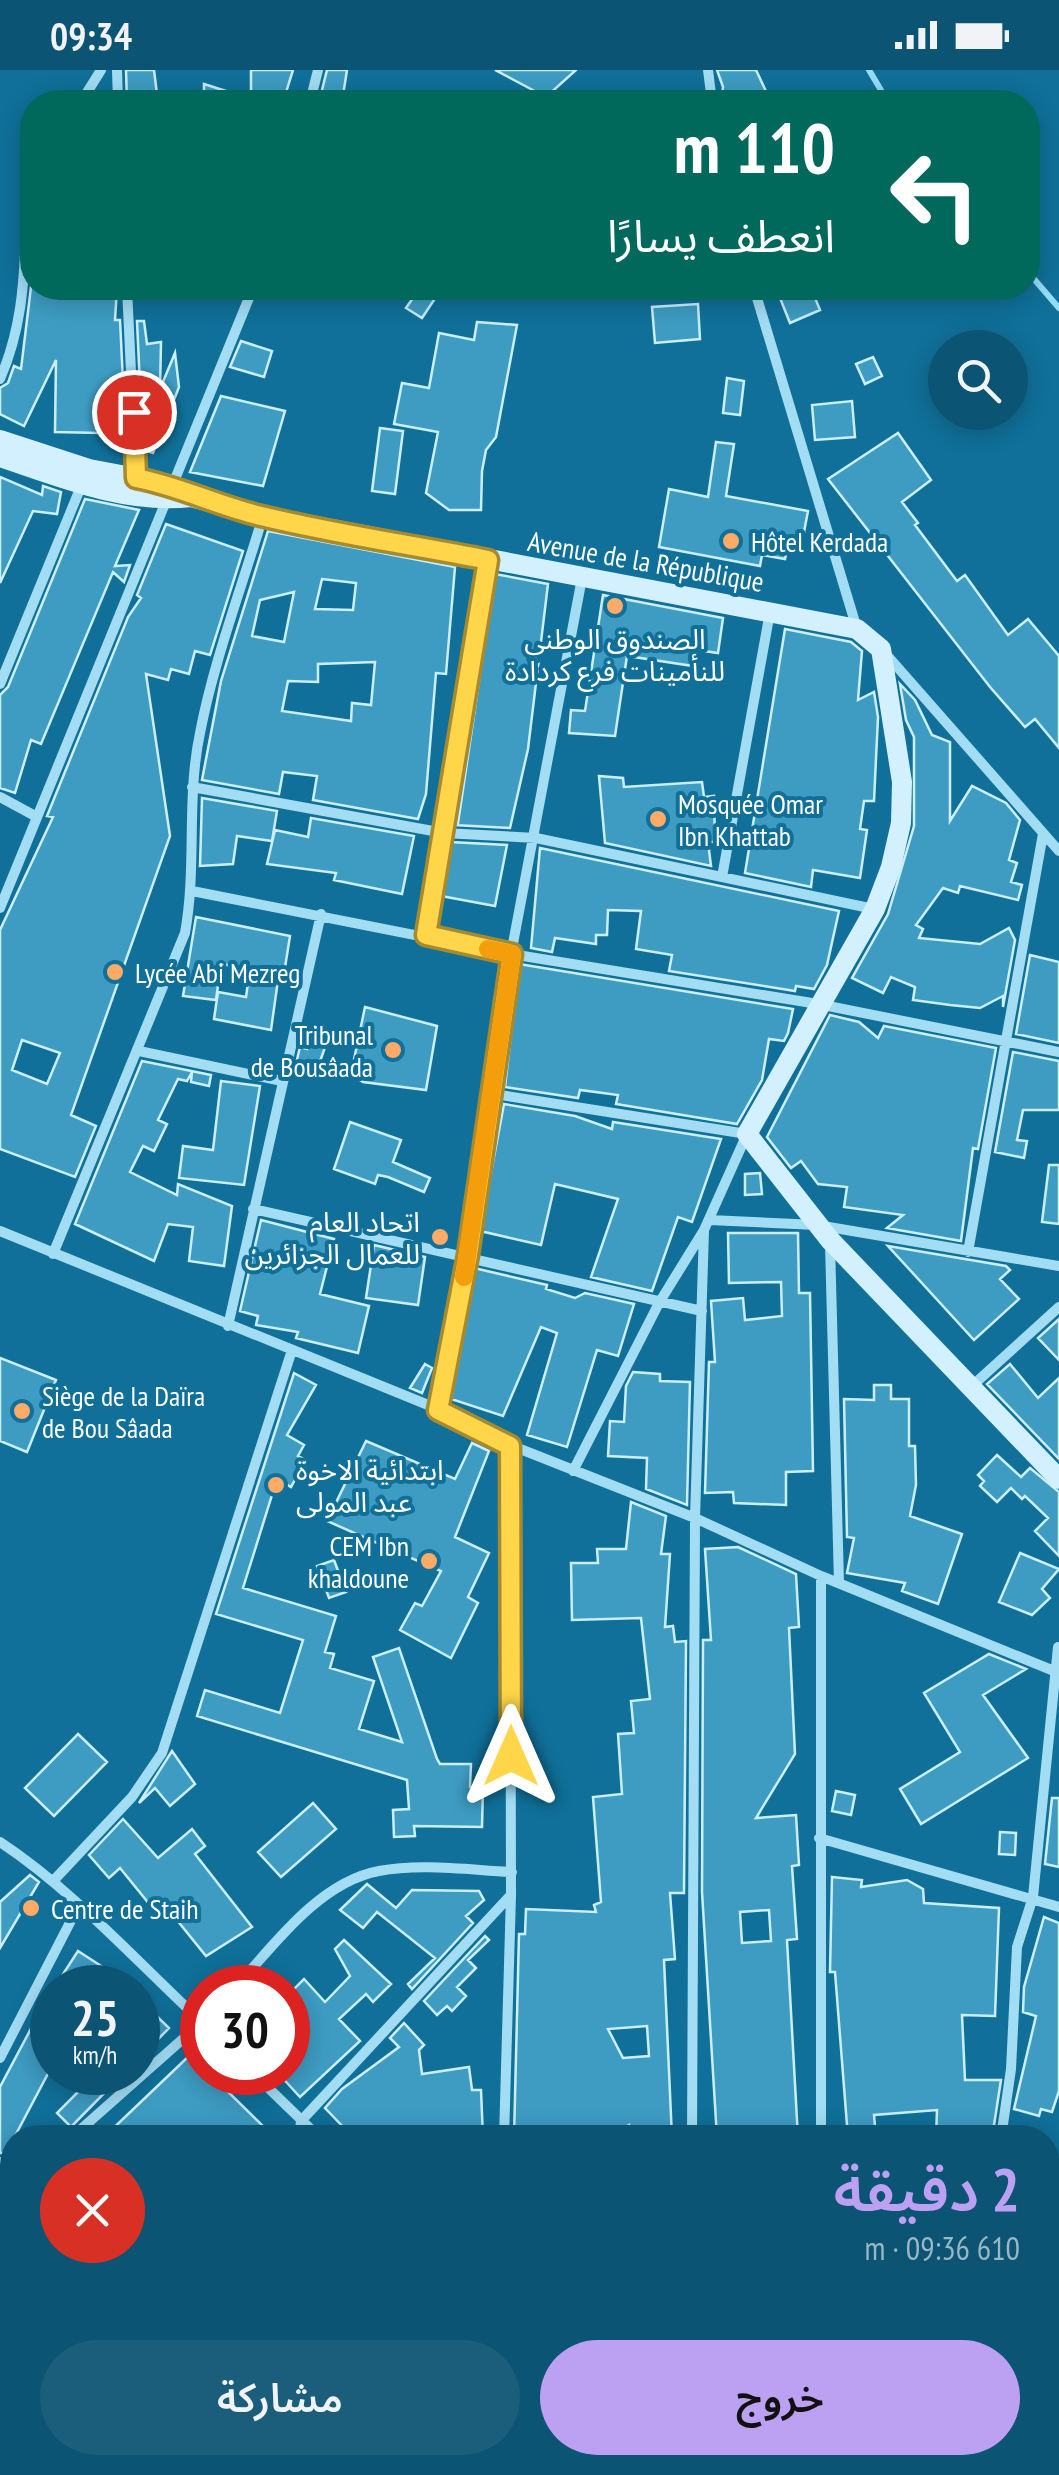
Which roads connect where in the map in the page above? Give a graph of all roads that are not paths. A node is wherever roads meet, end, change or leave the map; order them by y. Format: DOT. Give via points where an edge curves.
graph roads {
  1 [pos="22,300"];
  2 [pos="128,300"];
  3 [pos="247,300"];
  4 [pos="758,300"];
  5 [pos="0,379"];
  6 [pos="0,440"];
  7 [pos="0,457"];
  8 [pos="85,476"];
  9 [pos="136,478"];
  10 [pos="166,492"];
  11 [pos="263,516"];
  12 [pos="488,560"];
  13 [pos="582,578"];
  14 [pos="770,612"];
  15 [pos="858,630"];
  16 [pos="880,649"];
  17 [pos="0,684"];
  18 [pos="192,787"];
  19 [pos="0,797"];
  20 [pos="37,817"];
  21 [pos="444,834"];
  22 [pos="1043,834"];
  23 [pos="536,838"];
  24 [pos="1059,852"];
  25 [pos="722,877"];
  26 [pos="192,891"];
  27 [pos="0,908"];
  28 [pos="875,910"];
  29 [pos="322,914"];
  30 [pos="426,935"];
  31 [pos="512,954"];
  32 [pos="818,1004"];
  33 [pos="1006,1042"];
  34 [pos="139,1052"];
  35 [pos="1059,1052"];
  36 [pos="282,1081"];
  37 [pos="494,1094"];
  38 [pos="747,1134"];
  39 [pos="253,1209"];
  40 [pos="707,1225"];
  41 [pos="0,1231"];
  42 [pos="823,1232"];
  43 [pos="968,1252"];
  44 [pos="52,1254"];
  45 [pos="468,1255"];
  46 [pos="1059,1266"];
  47 [pos="659,1303"];
  48 [pos="1059,1307"];
  49 [pos="702,1311"];
  50 [pos="228,1326"];
  51 [pos="292,1350"];
  52 [pos="972,1386"];
  53 [pos="438,1410"];
  54 [pos="510,1446"];
  55 [pos="573,1471"];
  56 [pos="1059,1479"];
  57 [pos="695,1518"];
  58 [pos="821,1576"];
  59 [pos="839,1583"];
  60 [pos="1058,1647"];
  61 [pos="1054,1671"];
  62 [pos="819,1838"];
  63 [pos="0,1842"];
  64 [pos="512,1872"];
  65 [pos="55,1878"];
  66 [pos="512,1895"];
  67 [pos="1033,1898"];
  68 [pos="78,1907"];
  69 [pos="1059,1907"];
  70 [pos="257,1965"];
  71 [pos="180,2002"];
  72 [pos="180,2042"];
  73 [pos="0,2058"];
  74 [pos="275,2095"];
  75 [pos="301,2121"];
  76 [pos="87,2125"];
  77 [pos="300,2125"];
  78 [pos="305,2125"];
  79 [pos="504,2125"];
  80 [pos="692,2125"];
  81 [pos="821,2125"];
  82 [pos="1002,2125"];
  1 -- 5 [label="street"];
  2 -- 9 [label="street"];
  3 -- 10 [label="street"];
  4 -- 15 [label="street"];
  6 -- 8 [label="street"];
  7 -- 8 [label="street"];
  8 -- 9 [label="street"];
  8 -- 10 [label="street"];
  8 -- 17 [label="street"];
  9 -- 10 [label="street"];
  10 -- 11 [label="street, Avenue de la République"];
  10 -- 20 [label="street"];
  11 -- 12 [label="street, Avenue de la République"];
  11 -- 18 [label="street" via="200,730"];
  12 -- 13 [label="street, Avenue de la République"];
  12 -- 21 [label="street"];
  13 -- 14 [label="street, Avenue de la République"];
  13 -- 23 [label="street"];
  14 -- 15 [label="street, Avenue de la République"];
  14 -- 25 [label="street"];
  15 -- 16 [label="street"];
  16 -- 22 [label="street"];
  16 -- 28 [label="street" via="896,723 901,823"];
  18 -- 21 [label="street"];
  18 -- 26 [label="street"];
  19 -- 20 [label="street"];
  20 -- 27 [label="street"];
  21 -- 23 [label="street"];
  21 -- 30 [label="street"];
  22 -- 24 [label="street"];
  22 -- 33 [label="street"];
  23 -- 25 [label="street"];
  23 -- 31 [label="street"];
  25 -- 28 [label="street"];
  26 -- 29 [label="street"];
  26 -- 34 [label="street" via="185,933"];
  28 -- 32 [label="street"];
  29 -- 30 [label="street"];
  29 -- 36 [label="street"];
  30 -- 31 [label="street"];
  31 -- 32 [label="street"];
  31 -- 37 [label="street"];
  32 -- 33 [label="street"];
  32 -- 38 [label="street"];
  33 -- 35 [label="street"];
  33 -- 43 [label="street"];
  34 -- 36 [label="street"];
  34 -- 44 [label="street"];
  36 -- 39 [label="street"];
  37 -- 38 [label="street"];
  37 -- 45 [label="street"];
  38 -- 40 [label="street"];
  38 -- 42 [label="street"];
  39 -- 45 [label="street"];
  39 -- 50 [label="street"];
  40 -- 42 [label="street"];
  40 -- 47 [label="street"];
  40 -- 49 [label="street"];
  41 -- 44 [label="street"];
  42 -- 43 [label="street"];
  42 -- 52 [label="street"];
  42 -- 59 [label="street"];
  43 -- 46 [label="street"];
  44 -- 50 [label="street"];
  45 -- 47 [label="street"];
  45 -- 53 [label="street"];
  47 -- 49 [label="street"];
  47 -- 55 [label="street"];
  48 -- 52 [label="street"];
  49 -- 57 [label="street"];
  50 -- 51 [label="street"];
  51 -- 53 [label="street"];
  51 -- 65 [label="street" via="162,1753 132,1797"];
  52 -- 56 [label="street"];
  53 -- 54 [label="street"];
  54 -- 55 [label="street"];
  54 -- 64 [label="street"];
  55 -- 57 [label="street"];
  57 -- 58 [label="street"];
  57 -- 80 [label="street"];
  58 -- 59 [label="street"];
  58 -- 62 [label="street"];
  59 -- 61 [label="street"];
  60 -- 61 [label="street"];
  61 -- 67 [label="street"];
  62 -- 67 [label="street"];
  62 -- 81 [label="street"];
  63 -- 65 [label="street"];
  64 -- 66 [label="street"];
  64 -- 70 [label="street" via="378,1871 357,1878 315,1906"];
  65 -- 68 [label="street"];
  66 -- 75 [label="street"];
  66 -- 79 [label="street"];
  67 -- 69 [label="street"];
  67 -- 82 [label="street" via="1017,1947 1012,2069"];
  68 -- 71 [label="street"];
  68 -- 73 [label="street"];
  72 -- 76 [label="street"];
  74 -- 75 [label="street"];
  75 -- 77 [label="street"];
  75 -- 78 [label="street"];
}
